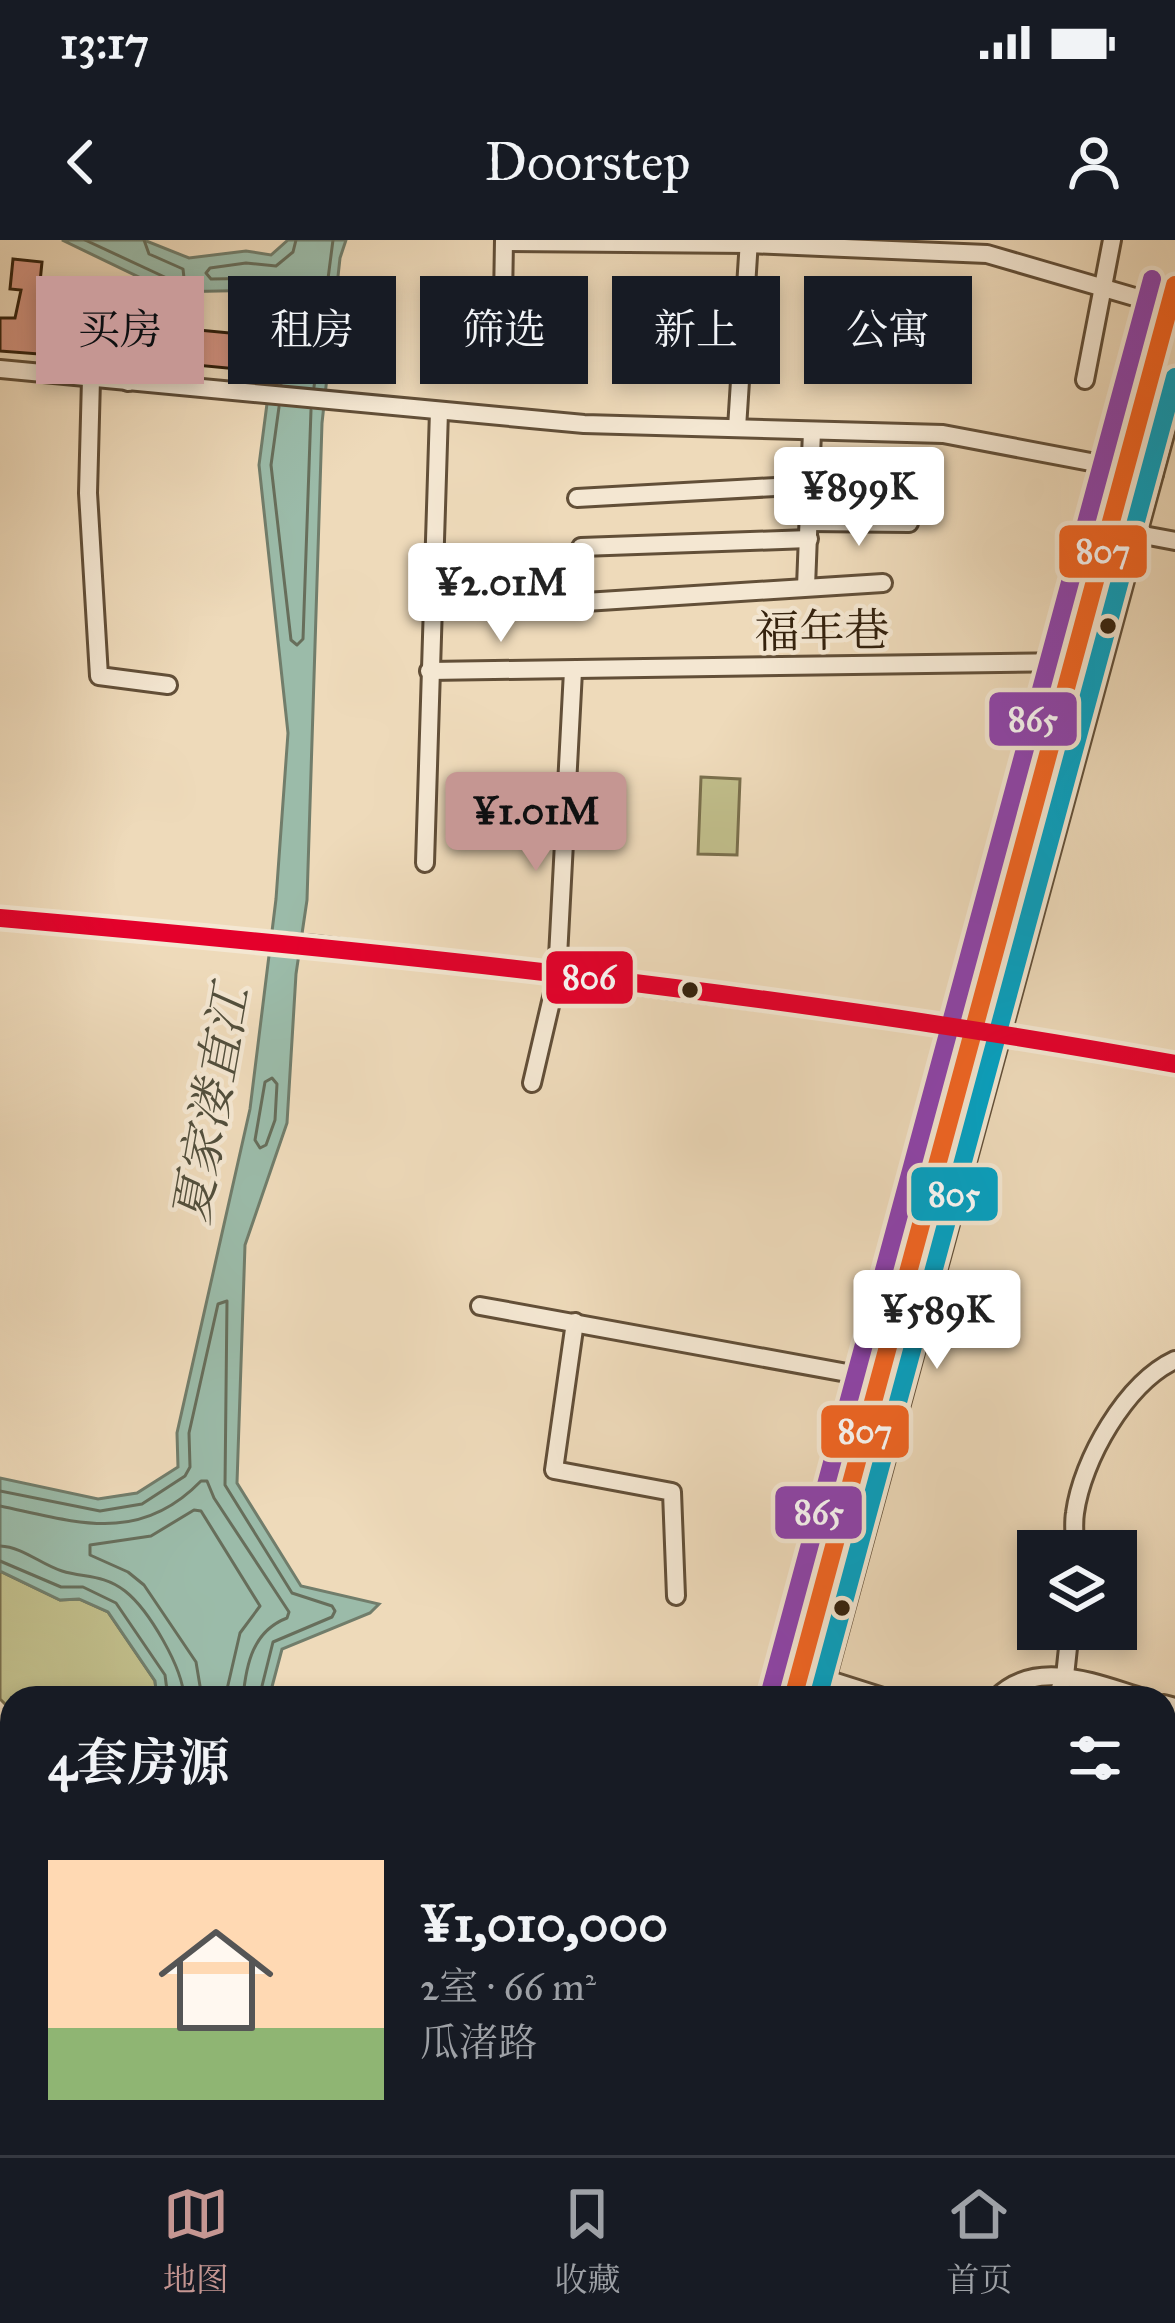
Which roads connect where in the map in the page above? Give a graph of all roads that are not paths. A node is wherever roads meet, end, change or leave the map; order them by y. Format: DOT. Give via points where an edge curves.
graph roads {
  1 [pos="1110,240"];
  2 [pos="504,241"];
  3 [pos="749,242"];
  4 [pos="988,247"];
  5 [pos="503,276"];
  6 [pos="1104,285"];
  7 [pos="1175,285"];
  8 [pos="1169,307"];
  9 [pos="0,369"];
  10 [pos="36,373"];
  11 [pos="1085,380"];
  12 [pos="92,384"];
  13 [pos="147,384"];
  14 [pos="1175,397"];
  15 [pos="439,411"];
  16 [pos="737,428"];
  17 [pos="812,430"];
  18 [pos="1167,455"];
  19 [pos="1124,465"];
  20 [pos="923,466"];
  21 [pos="1154,474"];
  22 [pos="812,479"];
  23 [pos="577,498"];
  24 [pos="910,524"];
  25 [pos="809,530"];
  26 [pos="1138,533"];
  27 [pos="1175,541"];
  28 [pos="581,548"];
  29 [pos="884,583"];
  30 [pos="806,587"];
  31 [pos="585,602"];
  32 [pos="1073,662"];
  33 [pos="429,671"];
  34 [pos="573,671"];
  35 [pos="168,685"];
  36 [pos="424,863"];
  37 [pos="0,918"];
  38 [pos="557,976"];
  39 [pos="974,1028"];
  40 [pos="1002,1033"];
  41 [pos="1175,1064"];
  42 [pos="532,1083"];
  43 [pos="480,1306"];
  44 [pos="575,1322"];
  45 [pos="1175,1360"];
  46 [pos="880,1379"];
  47 [pos="1075,1530"];
  48 [pos="676,1596"];
  49 [pos="1068,1650"];
  50 [pos="1065,1676"];
  51 [pos="797,1686"];
  52 [pos="824,1686"];
  53 [pos="1015,1686"];
  54 [pos="1061,1686"];
  55 [pos="1101,1686"];
  1 -- 6 [label="street"];
  2 -- 3 [label="street"];
  2 -- 5 [label="street"];
  3 -- 4 [label="street"];
  3 -- 16 [label="street"];
  4 -- 6 [label="street"];
  6 -- 8 [label="street"];
  6 -- 11 [label="street"];
  7 -- 8 [label="street"];
  8 -- 19 [label="street"];
  9 -- 10 [label="street"];
  12 -- 35 [label="street" via="88,494 98,676"];
  13 -- 15 [label="street"];
  14 -- 18 [label="street"];
  15 -- 16 [label="street"];
  15 -- 33 [label="street"];
  16 -- 17 [label="street"];
  17 -- 19 [label="street" via="943,434"];
  17 -- 22 [label="street"];
  18 -- 21 [label="street"];
  19 -- 21 [label="street"];
  19 -- 32 [label="street"];
  20 -- 22 [label="street"];
  21 -- 26 [label="street"];
  22 -- 23 [label="street"];
  22 -- 25 [label="street"];
  24 -- 25 [label="street"];
  25 -- 28 [label="street"];
  25 -- 30 [label="street"];
  26 -- 27 [label="street"];
  26 -- 40 [label="street"];
  29 -- 30 [label="street"];
  30 -- 31 [label="street"];
  32 -- 34 [label="street, 福年巷"];
  32 -- 39 [label="street"];
  33 -- 34 [label="street, 福年巷"];
  33 -- 36 [label="street"];
  34 -- 38 [label="street"];
  37 -- 38 [label="street"];
  38 -- 39 [label="street"];
  38 -- 42 [label="street"];
  39 -- 40 [label="street"];
  39 -- 46 [label="street"];
  40 -- 41 [label="street"];
  40 -- 52 [label="street"];
  43 -- 44 [label="street"];
  44 -- 46 [label="street"];
  44 -- 48 [label="street" via="554,1470 672,1492"];
  45 -- 47 [label="street" via="1106,1426"];
  46 -- 51 [label="street"];
  49 -- 50 [label="street"];
  50 -- 53 [label="street"];
  50 -- 54 [label="street"];
  50 -- 55 [label="street"];
}
